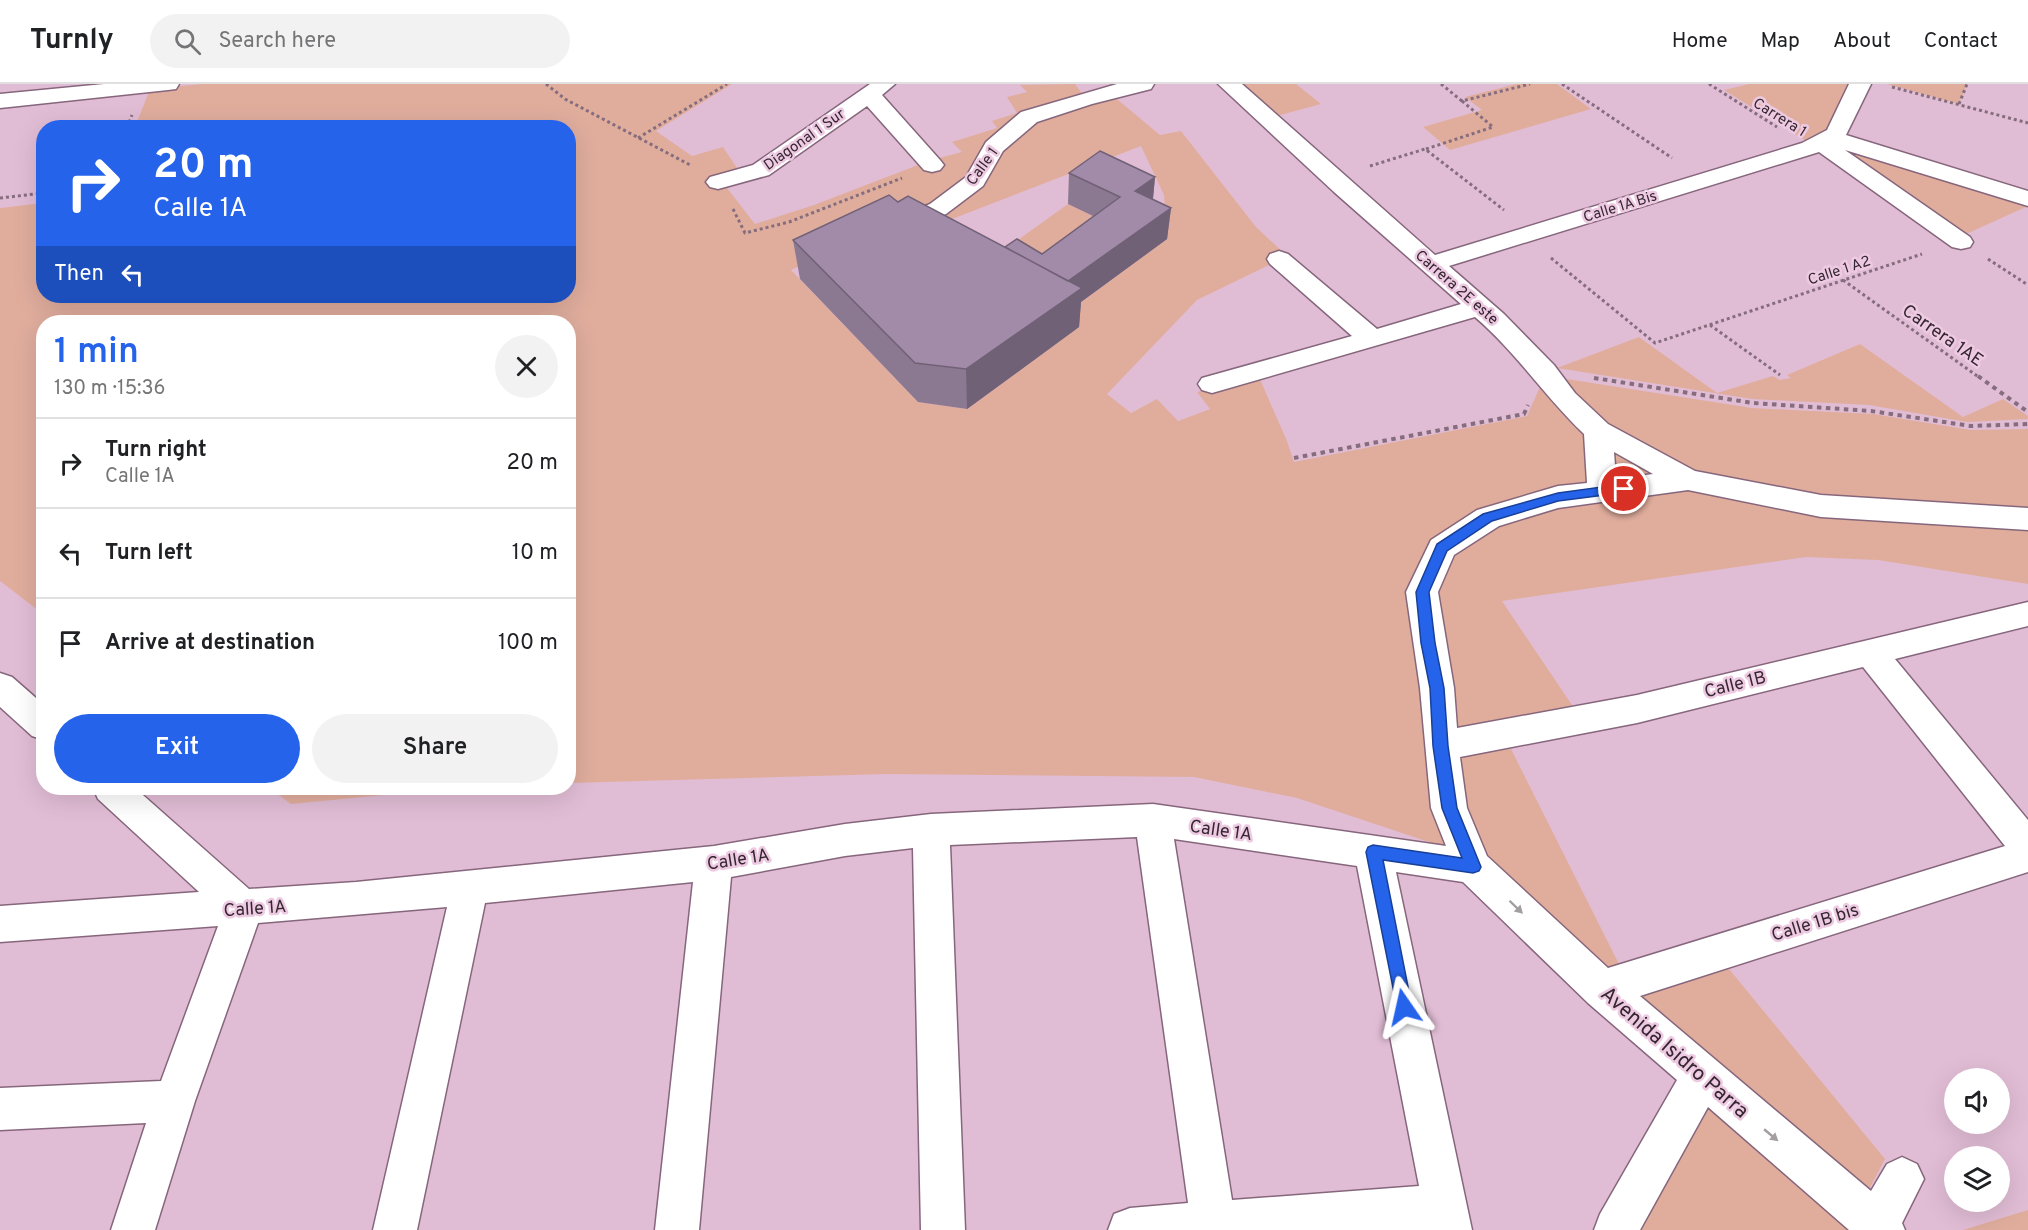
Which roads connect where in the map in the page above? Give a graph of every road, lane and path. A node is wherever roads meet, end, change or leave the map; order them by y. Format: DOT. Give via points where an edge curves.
graph roads {
  1 [pos="168,84"];
  2 [pos="546,84"];
  3 [pos="727,84"];
  4 [pos="1143,84"];
  5 [pos="1229,84"];
  6 [pos="1441,84"];
  7 [pos="1530,84"];
  8 [pos="1562,84"];
  9 [pos="1709,84"];
  10 [pos="1860,84"];
  11 [pos="1967,84"];
  12 [pos="1886,85"];
  13 [pos="877,89"];
  14 [pos="0,100"];
  15 [pos="1462,101"];
  16 [pos="1959,104"];
  17 [pos="2028,123"];
  18 [pos="637,139"];
  19 [pos="1820,143"];
  20 [pos="1425,149"];
  21 [pos="933,165"];
  22 [pos="1331,177"];
  23 [pos="1705,181"];
  24 [pos="718,182"];
  25 [pos="966,189"];
  26 [pos="36,194"];
  27 [pos="0,198"];
  28 [pos="2028,199"];
  29 [pos="984,207"];
  30 [pos="1529,234"];
  31 [pos="872,237"];
  32 [pos="1961,242"];
  33 [pos="1279,259"];
  34 [pos="1430,264"];
  35 [pos="1842,280"];
  36 [pos="2028,285"];
  37 [pos="1478,307"];
  38 [pos="1710,324"];
  39 [pos="1372,339"];
  40 [pos="1544,371"];
  41 [pos="1780,375"];
  42 [pos="1212,384"];
  43 [pos="2028,412"];
  44 [pos="2028,424"];
  45 [pos="1598,431"];
  46 [pos="1294,458"];
  47 [pos="1688,480"];
  48 [pos="1602,491"];
  49 [pos="2028,519"];
  50 [pos="2028,614"];
  51 [pos="1869,651"];
  52 [pos="0,687"];
  53 [pos="36,719"];
  54 [pos="1441,746"];
  55 [pos="119,795"];
  56 [pos="1153,820"];
  57 [pos="931,830"];
  58 [pos="2028,847"];
  59 [pos="1373,852"];
  60 [pos="2028,855"];
  61 [pos="714,863"];
  62 [pos="1473,867"];
  63 [pos="470,887"];
  64 [pos="244,909"];
  65 [pos="0,924"];
  66 [pos="1602,989"];
  67 [pos="1702,1076"];
  68 [pos="174,1101"];
  69 [pos="0,1109"];
  70 [pos="1902,1179"];
  71 [pos="1447,1218"];
  72 [pos="1214,1227"];
  73 [pos="1880,1227"];
  74 [pos="133,1230"];
  75 [pos="395,1230"];
  76 [pos="677,1230"];
  77 [pos="944,1230"];
  78 [pos="1130,1230"];
  79 [pos="1616,1230"];
  1 -- 14 [label="street"];
  2 -- 18 [label="path" via="565,99"];
  3 -- 18 [label="path"];
  4 -- 25 [label="street, Calle 1" via="1029,117 994,147 975,181"];
  5 -- 22 [label="street, Carrera 2E este"];
  6 -- 15 [label="path"];
  7 -- 15 [label="path"];
  8 -- 23 [label="path"];
  9 -- 19 [label="path, Carrera 1"];
  10 -- 19 [label="street" via="1836,134"];
  11 -- 16 [label="path"];
  12 -- 16 [label="path"];
  13 -- 21 [label="street"];
  13 -- 24 [label="street, Diagonal 1 Sur" via="761,170"];
  15 -- 20 [label="path" via="1493,128"];
  16 -- 17 [label="path"];
  18 -- 24 [label="path"];
  19 -- 23 [label="street, Calle 1A Bis"];
  19 -- 28 [label="street"];
  19 -- 32 [label="street"];
  20 -- 22 [label="path"];
  20 -- 30 [label="path"];
  21 -- 24 [label="path" via="789,222 746,233"];
  22 -- 34 [label="street, Carrera 2E este"];
  23 -- 30 [label="street, Calle 1A Bis"];
  25 -- 29 [label="street"];
  25 -- 31 [label="street, Calle 1" via="938,209"];
  26 -- 27 [label="path"];
  30 -- 34 [label="street, Calle 1A Bis"];
  30 -- 38 [label="path, Calle 1 A2" via="1655,343"];
  32 -- 35 [label="path, Calle 1 A2"];
  32 -- 36 [label="path"];
  33 -- 39 [label="street"];
  34 -- 37 [label="street, Carrera 2E este"];
  35 -- 38 [label="path, Calle 1 A2"];
  35 -- 43 [label="path, Carrera 1AE"];
  37 -- 39 [label="street"];
  37 -- 40 [label="street, Carrera 2E este"];
  38 -- 41 [label="path"];
  39 -- 42 [label="street"];
  40 -- 44 [label="path" via="1753,403 1871,411 1971,426"];
  40 -- 45 [label="street, Carrera 2E este" via="1565,400"];
  40 -- 46 [label="path" via="1524,414"];
  45 -- 47 [label="street, Carrera 2E este"];
  45 -- 48 [label="street"];
  47 -- 48 [label="street"];
  47 -- 49 [label="street" via="1821,506"];
  48 -- 54 [label="street" via="1558,497 1488,518 1442,548 1422,592 1437,688"];
  50 -- 51 [label="street, Calle 1B"];
  51 -- 54 [label="street, Calle 1B" via="1637,709"];
  51 -- 58 [label="street"];
  52 -- 53 [label="street"];
  54 -- 62 [label="street" via="1449,808"];
  55 -- 64 [label="street"];
  56 -- 57 [label="street, Calle 1A"];
  56 -- 59 [label="street, Calle 1A"];
  56 -- 72 [label="street"];
  57 -- 61 [label="street, Calle 1A" via="845,840"];
  57 -- 77 [label="street"];
  59 -- 62 [label="street, Calle 1A"];
  59 -- 71 [label="street"];
  60 -- 66 [label="street, Calle 1B bis"];
  61 -- 63 [label="street, Calle 1A"];
  61 -- 76 [label="street"];
  62 -- 66 [label="street, Avenida Isidro Parra, one-way"];
  63 -- 64 [label="street, Calle 1A"];
  63 -- 75 [label="street"];
  64 -- 65 [label="street, Calle 1A"];
  64 -- 68 [label="street"];
  66 -- 67 [label="street, Avenida Isidro Parra"];
  67 -- 73 [label="street, Avenida Isidro Parra, one-way"];
  67 -- 79 [label="street"];
  68 -- 69 [label="street"];
  68 -- 74 [label="street"];
  70 -- 73 [label="street"];
  71 -- 72 [label="street"];
  72 -- 78 [label="street"];
}
